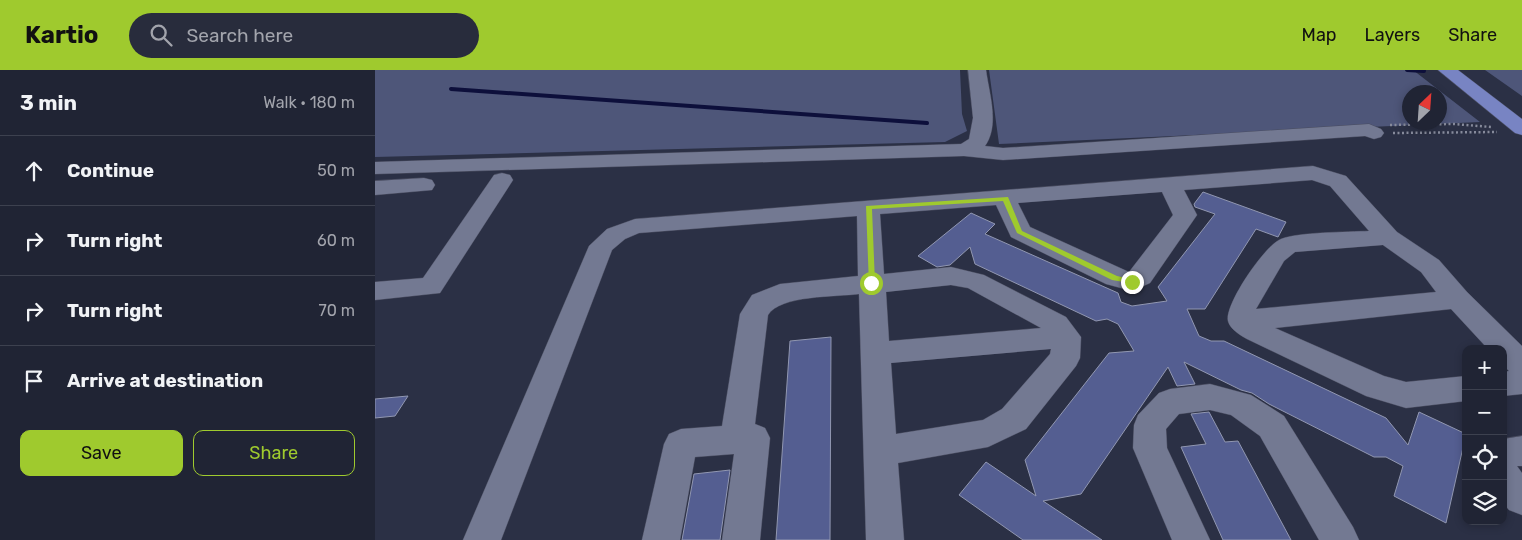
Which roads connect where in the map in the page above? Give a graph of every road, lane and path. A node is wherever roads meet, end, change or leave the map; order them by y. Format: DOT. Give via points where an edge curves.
graph roads {
  1 [pos="977,70"];
  2 [pos="1447,70"];
  3 [pos="1464,70"];
  4 [pos="1522,114"];
  5 [pos="1494,127"];
  6 [pos="1522,129"];
  7 [pos="1371,132"];
  8 [pos="1501,132"];
  9 [pos="964,150"];
  10 [pos="611,162"];
  11 [pos="375,168"];
  12 [pos="502,180"];
  13 [pos="1170,185"];
  14 [pos="375,188"];
  15 [pos="1005,199"];
  16 [pos="868,207"];
  17 [pos="1388,237"];
  18 [pos="871,283"];
  19 [pos="375,291"];
  20 [pos="1457,299"];
  21 [pos="1242,322"];
  22 [pos="1067,337"];
  23 [pos="876,353"];
  24 [pos="1522,365"];
  25 [pos="1522,382"];
  26 [pos="1507,384"];
  27 [pos="1462,388"];
  28 [pos="737,438"];
  29 [pos="880,451"];
  30 [pos="1522,451"];
  31 [pos="1507,452"];
  32 [pos="1506,480"];
  33 [pos="1522,498"];
  34 [pos="482,540"];
  35 [pos="661,540"];
  36 [pos="741,540"];
  37 [pos="885,540"];
  38 [pos="1191,540"];
  39 [pos="1340,540"];
  1 -- 9 [label="street" via="983,124 978,142"];
  2 -- 6 [label="main road"];
  3 -- 4 [label="main road"];
  5 -- 7 [label="path" via="1418,123 1390,125"];
  7 -- 8 [label="path"];
  7 -- 9 [label="street" via="1003,154"];
  9 -- 10 [label="street"];
  10 -- 11 [label="street"];
  10 -- 12 [label="street"];
  12 -- 14 [label="street"];
  12 -- 19 [label="street" via="431,287"];
  13 -- 15 [label="street"];
  13 -- 15 [label="street" via="1185,215 1141,277 1132,282 1115,278 1019,232"];
  13 -- 17 [label="street" via="1313,173 1328,176 1339,181"];
  15 -- 16 [label="street"];
  16 -- 18 [label="street"];
  16 -- 34 [label="street" via="635,226 616,234 601,246"];
  17 -- 20 [label="street" via="1430,266"];
  17 -- 21 [label="street" via="1288,245 1274,256 1242,309"];
  18 -- 22 [label="street" via="951,276 975,281 1056,324"];
  18 -- 23 [label="street"];
  18 -- 28 [label="street" via="780,293 762,302 754,314"];
  20 -- 21 [label="street"];
  20 -- 24 [label="street"];
  21 -- 27 [label="street" via="1257,332 1377,387 1406,395"];
  22 -- 23 [label="street"];
  22 -- 29 [label="street" via="1065,358 1013,419 988,433"];
  23 -- 29 [label="street"];
  25 -- 26 [label="street"];
  28 -- 35 [label="street" via="681,444"];
  28 -- 36 [label="street" via="753,438"];
  29 -- 37 [label="street"];
  30 -- 31 [label="street"];
  32 -- 33 [label="street"];
  38 -- 39 [label="street" via="1150,448 1150,425 1170,402 1210,397 1240,404 1272,426"];
}
